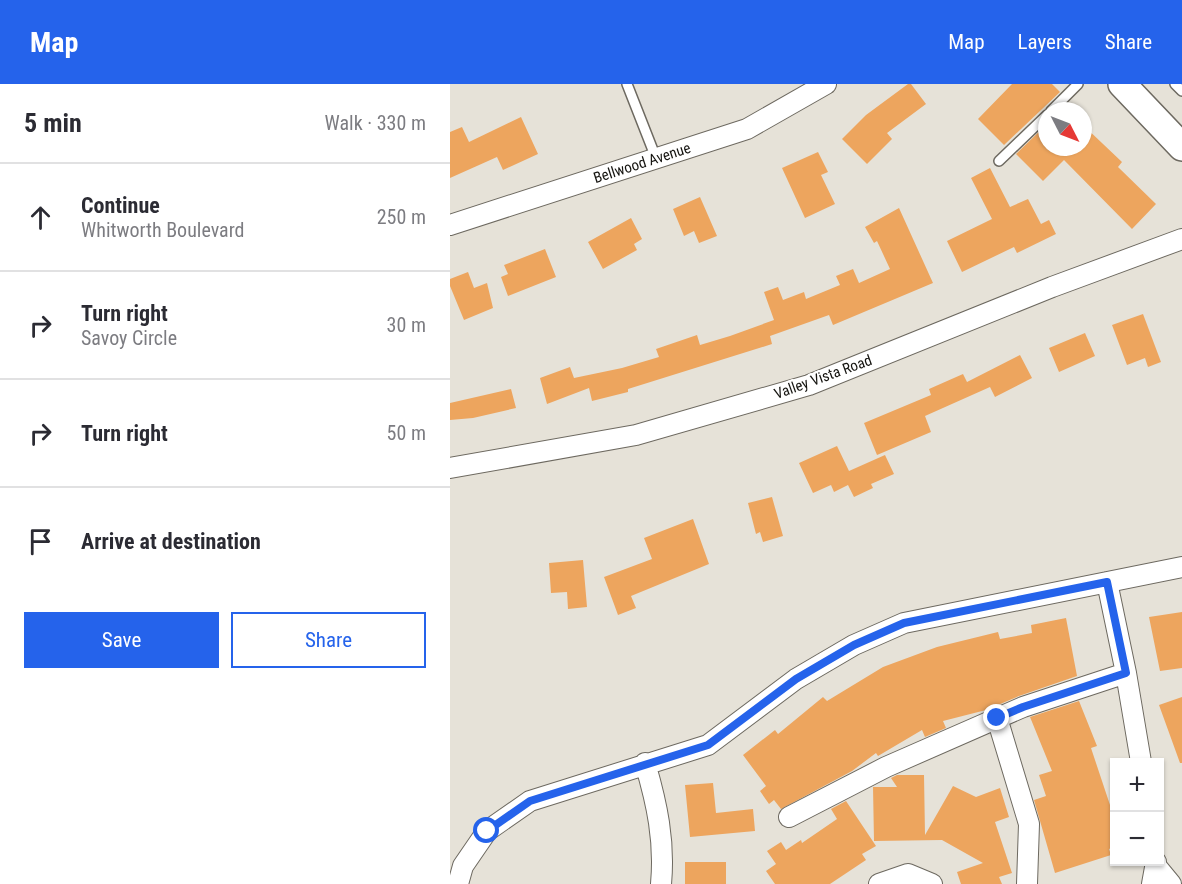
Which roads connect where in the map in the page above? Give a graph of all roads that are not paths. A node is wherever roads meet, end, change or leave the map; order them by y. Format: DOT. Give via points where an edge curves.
graph roads {
  1 [pos="627,84"];
  2 [pos="826,84"];
  3 [pos="1078,84"];
  4 [pos="1122,84"];
  5 [pos="1175,84"];
  6 [pos="1182,92"];
  7 [pos="1060,102"];
  8 [pos="1038,124"];
  9 [pos="1182,147"];
  10 [pos="656,159"];
  11 [pos="999,161"];
  12 [pos="450,225"];
  13 [pos="1182,239"];
  14 [pos="450,468"];
  15 [pos="1182,567"];
  16 [pos="1107,582"];
  17 [pos="1126,673"];
  18 [pos="997,718"];
  19 [pos="1140,758"];
  20 [pos="645,763"];
  21 [pos="789,817"];
  22 [pos="457,869"];
  23 [pos="1155,871"];
  24 [pos="661,884"];
  25 [pos="879,884"];
  26 [pos="932,884"];
  27 [pos="1027,884"];
  28 [pos="1171,884"];
  1 -- 10 [label="lane"];
  2 -- 10 [label="street, Bellwood Avenue" via="747,129"];
  3 -- 7 [label="lane"];
  4 -- 9 [label="street"];
  5 -- 6 [label="lane"];
  8 -- 11 [label="lane"];
  10 -- 12 [label="street, Bellwood Avenue"];
  13 -- 14 [label="street, Valley Vista Road" via="808,385 636,435"];
  15 -- 16 [label="street"];
  16 -- 17 [label="street"];
  16 -- 20 [label="street" via="904,623 854,645 796,679 708,745"];
  17 -- 18 [label="street"];
  17 -- 19 [label="street"];
  18 -- 21 [label="street" via="886,767"];
  18 -- 27 [label="street" via="1029,824"];
  20 -- 22 [label="street" via="530,801 487,831"];
  20 -- 24 [label="street" via="658,807 664,852"];
  23 -- 28 [label="street"];
  25 -- 26 [label="street" via="908,874"];
}
